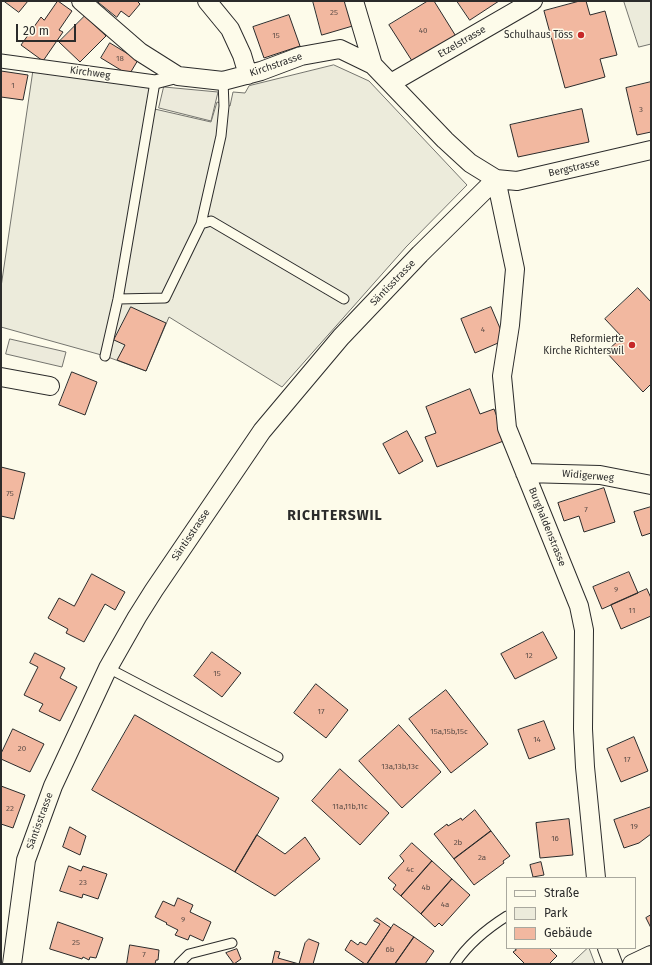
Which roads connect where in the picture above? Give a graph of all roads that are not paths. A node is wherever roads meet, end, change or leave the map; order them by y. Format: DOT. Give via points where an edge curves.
graph roads {
  1 [pos="81,1"];
  2 [pos="207,1"];
  3 [pos="354,1"];
  4 [pos="532,1"];
  5 [pos="1,61"];
  6 [pos="373,65"];
  7 [pos="248,75"];
  8 [pos="178,76"];
  9 [pos="156,82"];
  10 [pos="223,82"];
  11 [pos="391,83"];
  12 [pos="651,150"];
  13 [pos="496,179"];
  14 [pos="201,224"];
  15 [pos="118,299"];
  16 [pos="344,299"];
  17 [pos="105,356"];
  18 [pos="1,377"];
  19 [pos="50,386"];
  20 [pos="525,473"];
  21 [pos="651,485"];
  22 [pos="108,668"];
  23 [pos="278,757"];
  24 [pos="596,877"];
  25 [pos="506,917"];
  26 [pos="232,943"];
  27 [pos="607,949"];
  28 [pos="651,955"];
  29 [pos="12,964"];
  30 [pos="179,964"];
  31 [pos="455,964"];
  32 [pos="614,964"];
  33 [pos="632,964"];
  1 -- 8 [label="street, Kirchstrasse" via="140,52"];
  2 -- 7 [label="street" via="230,28"];
  3 -- 6 [label="street"];
  4 -- 11 [label="street, Etzelstrasse"];
  5 -- 9 [label="street, Kirchweg"];
  6 -- 7 [label="street, Kirchstrasse" via="340,49 301,56"];
  6 -- 11 [label="street, Kirchstrasse"];
  7 -- 10 [label="street, Kirchstrasse"];
  8 -- 9 [label="street, Kirchweg"];
  8 -- 10 [label="street, Kirchstrasse"];
  9 -- 15 [label="lane"];
  10 -- 14 [label="lane" via="221,136"];
  11 -- 13 [label="street, Kirchstrasse" via="470,163"];
  12 -- 13 [label="street, Bergstrasse" via="517,182"];
  13 -- 20 [label="street, Burghaldenstrasse" via="515,269 502,376 507,428"];
  13 -- 22 [label="street, Säntisstrasse" via="341,337 262,431 154,590"];
  14 -- 15 [label="lane" via="165,298"];
  14 -- 16 [label="lane" via="211,221"];
  15 -- 17 [label="lane"];
  18 -- 19 [label="street"];
  20 -- 21 [label="street, Widigerweg" via="600,475"];
  20 -- 24 [label="street, Burghaldenstrasse" via="579,606 584,630 583,729"];
  22 -- 23 [label="lane"];
  22 -- 29 [label="street, Säntisstrasse" via="53,786 26,860"];
  25 -- 31 [label="lane" via="476,940"];
  26 -- 30 [label="lane" via="189,954"];
  27 -- 32 [label="street"];
  28 -- 33 [label="street"];
}
